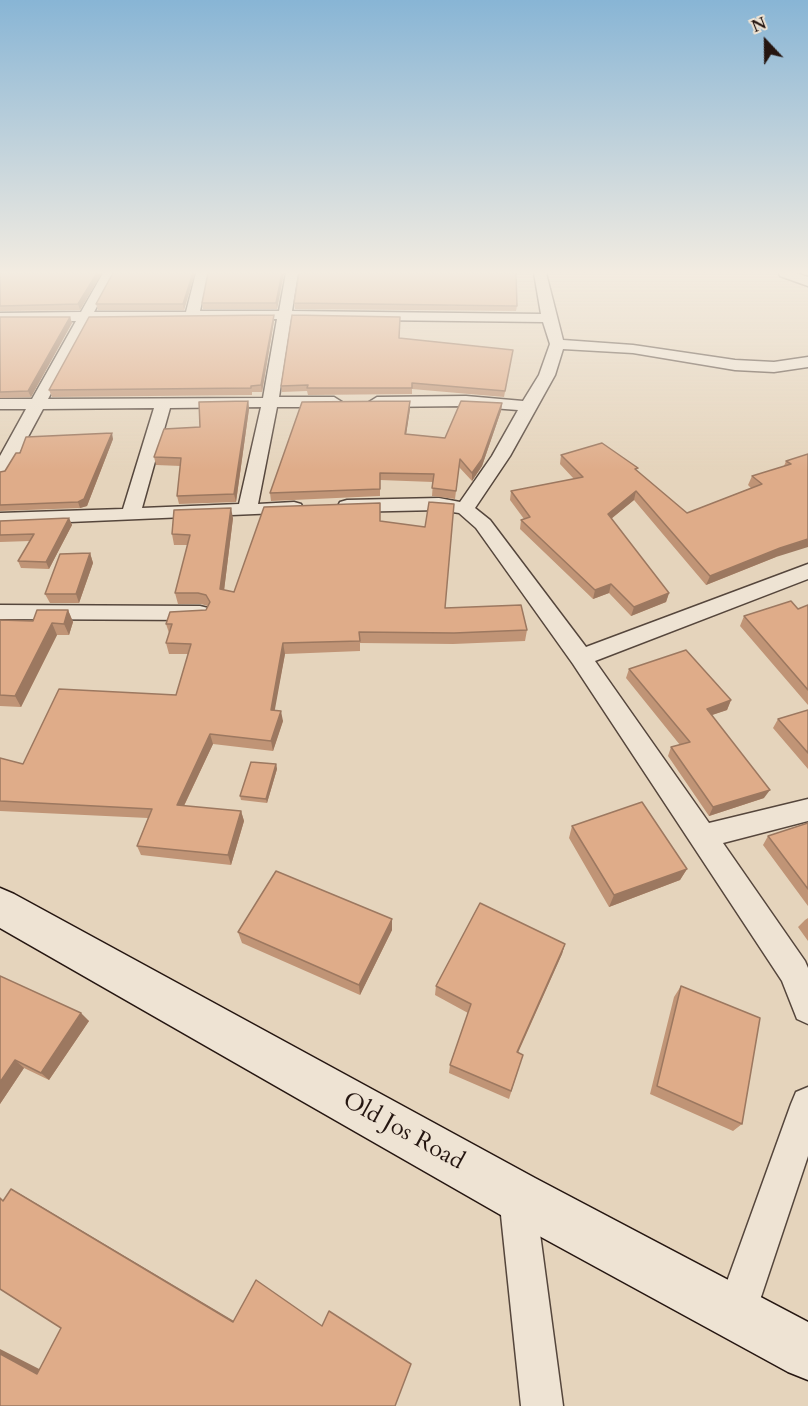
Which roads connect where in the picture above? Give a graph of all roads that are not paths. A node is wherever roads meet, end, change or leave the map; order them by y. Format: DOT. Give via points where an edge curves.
graph roads {
  1 [pos="72,339"];
  2 [pos="281,339"];
  3 [pos="555,339"];
  4 [pos="557,344"];
  5 [pos="808,362"];
  6 [pos="164,402"];
  7 [pos="270,402"];
  8 [pos="37,403"];
  9 [pos="0,404"];
  10 [pos="528,405"];
  11 [pos="0,472"];
  12 [pos="465,509"];
  13 [pos="247,510"];
  14 [pos="131,514"];
  15 [pos="0,519"];
  16 [pos="808,571"];
  17 [pos="0,612"];
  18 [pos="200,613"];
  19 [pos="581,658"];
  20 [pos="808,810"];
  21 [pos="702,837"];
  22 [pos="0,907"];
  23 [pos="808,1008"];
  24 [pos="808,1104"];
  25 [pos="517,1196"];
  26 [pos="736,1312"];
  27 [pos="808,1352"];
  28 [pos="542,1406"];
  1 -- 8 [label="street"];
  2 -- 7 [label="street"];
  3 -- 4 [label="street"];
  4 -- 5 [label="street" via="633,349 735,365 774,367"];
  4 -- 10 [label="street" via="547,375"];
  6 -- 7 [label="street"];
  6 -- 8 [label="street"];
  6 -- 14 [label="street"];
  7 -- 10 [label="street" via="466,401"];
  7 -- 13 [label="street"];
  8 -- 9 [label="street"];
  8 -- 11 [label="street"];
  10 -- 12 [label="street" via="501,456"];
  12 -- 13 [label="street" via="408,504"];
  12 -- 19 [label="street" via="483,524"];
  13 -- 14 [label="street"];
  14 -- 15 [label="street"];
  16 -- 19 [label="street"];
  17 -- 18 [label="street"];
  19 -- 21 [label="street"];
  20 -- 21 [label="street"];
  21 -- 23 [label="street" via="794,972"];
  22 -- 25 [label="main road, Old Jos Road"];
  24 -- 26 [label="street"];
  25 -- 26 [label="main road, Old Jos Road"];
  25 -- 28 [label="street"];
  26 -- 27 [label="main road, Old Jos Road"];
}
